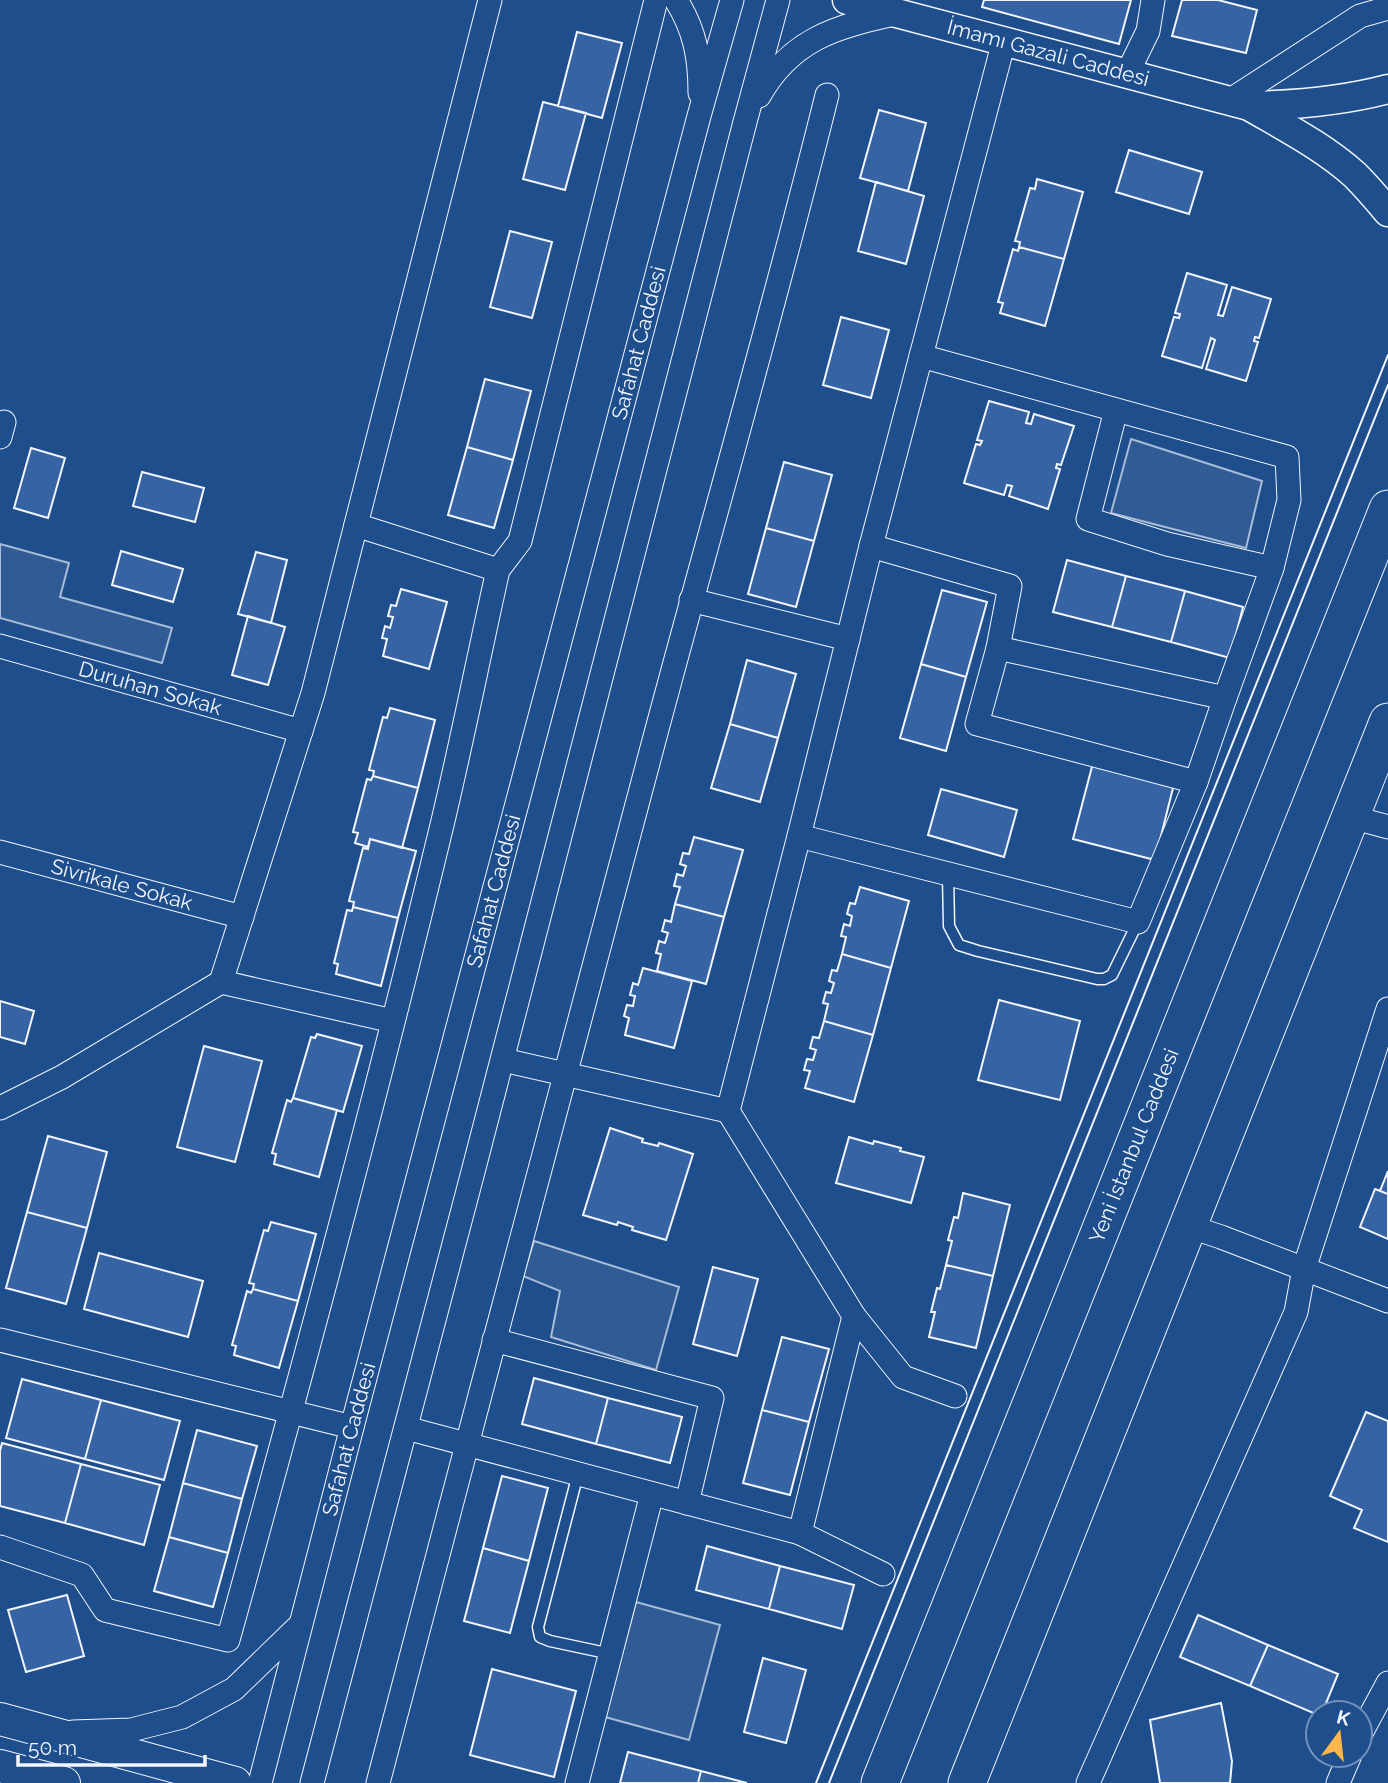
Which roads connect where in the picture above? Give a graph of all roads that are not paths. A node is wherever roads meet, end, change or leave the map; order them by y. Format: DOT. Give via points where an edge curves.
graph roads {
  1 [pos="490,0"];
  2 [pos="656,0"];
  3 [pos="676,0"];
  4 [pos="732,0"];
  5 [pos="778,0"];
  6 [pos="847,0"];
  7 [pos="1153,0"];
  8 [pos="886,7"];
  9 [pos="1363,8"];
  10 [pos="1388,8"];
  11 [pos="1004,41"];
  12 [pos="1127,74"];
  13 [pos="1388,89"];
  14 [pos="827,95"];
  15 [pos="1239,103"];
  16 [pos="699,116"];
  17 [pos="745,122"];
  18 [pos="1388,212"];
  19 [pos="922,356"];
  20 [pos="1116,410"];
  21 [pos="1388,509"];
  22 [pos="356,524"];
  23 [pos="871,546"];
  24 [pos="1272,568"];
  25 [pos="498,570"];
  26 [pos="691,600"];
  27 [pos="848,639"];
  28 [pos="0,646"];
  29 [pos="998,648"];
  30 [pos="1225,698"];
  31 [pos="1388,722"];
  32 [pos="301,731"];
  33 [pos="1196,782"];
  34 [pos="1350,817"];
  35 [pos="1388,827"];
  36 [pos="799,835"];
  37 [pos="0,852"];
  38 [pos="948,874"];
  39 [pos="242,917"];
  40 [pos="1138,922"];
  41 [pos="222,982"];
  42 [pos="1388,1009"];
  43 [pos="393,1021"];
  44 [pos="503,1060"];
  45 [pos="564,1074"];
  46 [pos="0,1108"];
  47 [pos="728,1111"];
  48 [pos="1188,1226"];
  49 [pos="1304,1269"];
  50 [pos="1388,1301"];
  51 [pos="854,1316"];
  52 [pos="0,1340"];
  53 [pos="494,1340"];
  54 [pos="955,1396"];
  55 [pos="291,1412"];
  56 [pos="352,1427"];
  57 [pos="406,1428"];
  58 [pos="468,1444"];
  59 [pos="579,1474"];
  60 [pos="652,1494"];
  61 [pos="687,1503"];
  62 [pos="800,1533"];
  63 [pos="0,1547"];
  64 [pos="883,1574"];
  65 [pos="299,1626"];
  66 [pos="611,1654"];
  67 [pos="1388,1683"];
  68 [pos="1374,1709"];
  69 [pos="0,1719"];
  70 [pos="49,1733"];
  71 [pos="0,1766"];
  72 [pos="64,1783"];
  73 [pos="235,1783"];
  74 [pos="260,1783"];
  75 [pos="312,1783"];
  76 [pos="378,1783"];
  77 [pos="577,1783"];
  78 [pos="880,1783"];
  79 [pos="967,1783"];
  80 [pos="1088,1783"];
  1 -- 22 [label="street"];
  2 -- 25 [label="street" via="520,541"];
  3 -- 16 [label="street" via="690,24 697,51"];
  4 -- 16 [label="street, Safahat Caddesi"];
  5 -- 17 [label="street"];
  6 -- 8 [label="street, İmamı Gazali Caddesi"];
  7 -- 12 [label="street" via="1148,31"];
  8 -- 11 [label="street, İmamı Gazali Caddesi"];
  8 -- 17 [label="street" via="800,48 766,83"];
  9 -- 10 [label="street"];
  9 -- 15 [label="street"];
  11 -- 12 [label="street, İmamı Gazali Caddesi"];
  11 -- 19 [label="street"];
  12 -- 15 [label="street, İmamı Gazali Caddesi"];
  13 -- 15 [label="street" via="1282,105"];
  14 -- 26 [label="street"];
  15 -- 18 [label="street" via="1333,158"];
  16 -- 56 [label="street, Safahat Caddesi"];
  17 -- 44 [label="street"];
  19 -- 20 [label="street"];
  19 -- 23 [label="street"];
  20 -- 24 [label="street" via="1287,457 1289,500"];
  20 -- 24 [label="street" via="1088,519 1167,544"];
  21 -- 78 [label="highway, Yeni İstanbul Caddesi"];
  22 -- 25 [label="street"];
  22 -- 32 [label="street"];
  23 -- 27 [label="street"];
  23 -- 29 [label="street" via="1010,586"];
  24 -- 30 [label="street"];
  25 -- 43 [label="street" via="443,823"];
  26 -- 27 [label="street"];
  26 -- 45 [label="street"];
  27 -- 36 [label="street"];
  28 -- 32 [label="street, Duruhan Sokak"];
  29 -- 30 [label="street"];
  29 -- 33 [label="street" via="977,724"];
  30 -- 33 [label="street"];
  31 -- 34 [label="highway"];
  32 -- 39 [label="street"];
  33 -- 40 [label="street"];
  34 -- 35 [label="street"];
  34 -- 48 [label="highway"];
  36 -- 38 [label="street"];
  36 -- 47 [label="street"];
  37 -- 39 [label="street, Sivrikale Sokak"];
  38 -- 40 [label="street"];
  38 -- 40 [label="lane" via="949,926 959,944 978,951 1104,979 1112,975"];
  39 -- 41 [label="street"];
  41 -- 43 [label="street"];
  41 -- 46 [label="street" via="62,1077"];
  42 -- 49 [label="street"];
  43 -- 55 [label="street"];
  44 -- 45 [label="street"];
  44 -- 57 [label="street"];
  45 -- 47 [label="street"];
  45 -- 53 [label="street"];
  47 -- 51 [label="street"];
  48 -- 49 [label="street"];
  48 -- 79 [label="highway"];
  49 -- 50 [label="street"];
  49 -- 80 [label="street" via="1296,1312"];
  51 -- 54 [label="street" via="903,1377"];
  51 -- 62 [label="street"];
  52 -- 55 [label="street"];
  53 -- 58 [label="street"];
  53 -- 61 [label="street" via="712,1398"];
  55 -- 56 [label="street"];
  55 -- 63 [label="street" via="228,1640 105,1610 82,1576"];
  56 -- 65 [label="street, Safahat Caddesi"];
  57 -- 58 [label="street"];
  57 -- 75 [label="street"];
  58 -- 59 [label="street"];
  58 -- 76 [label="street"];
  59 -- 60 [label="street"];
  59 -- 66 [label="lane" via="538,1627 540,1637 550,1642"];
  60 -- 61 [label="street"];
  60 -- 66 [label="street"];
  61 -- 62 [label="street"];
  62 -- 64 [label="street"];
  65 -- 70 [label="street" via="234,1689 182,1717 131,1730"];
  65 -- 74 [label="street, Safahat Caddesi"];
  66 -- 77 [label="street"];
  67 -- 68 [label="street"];
  69 -- 70 [label="main road"];
  70 -- 73 [label="main road"];
  71 -- 72 [label="main road"];
}
